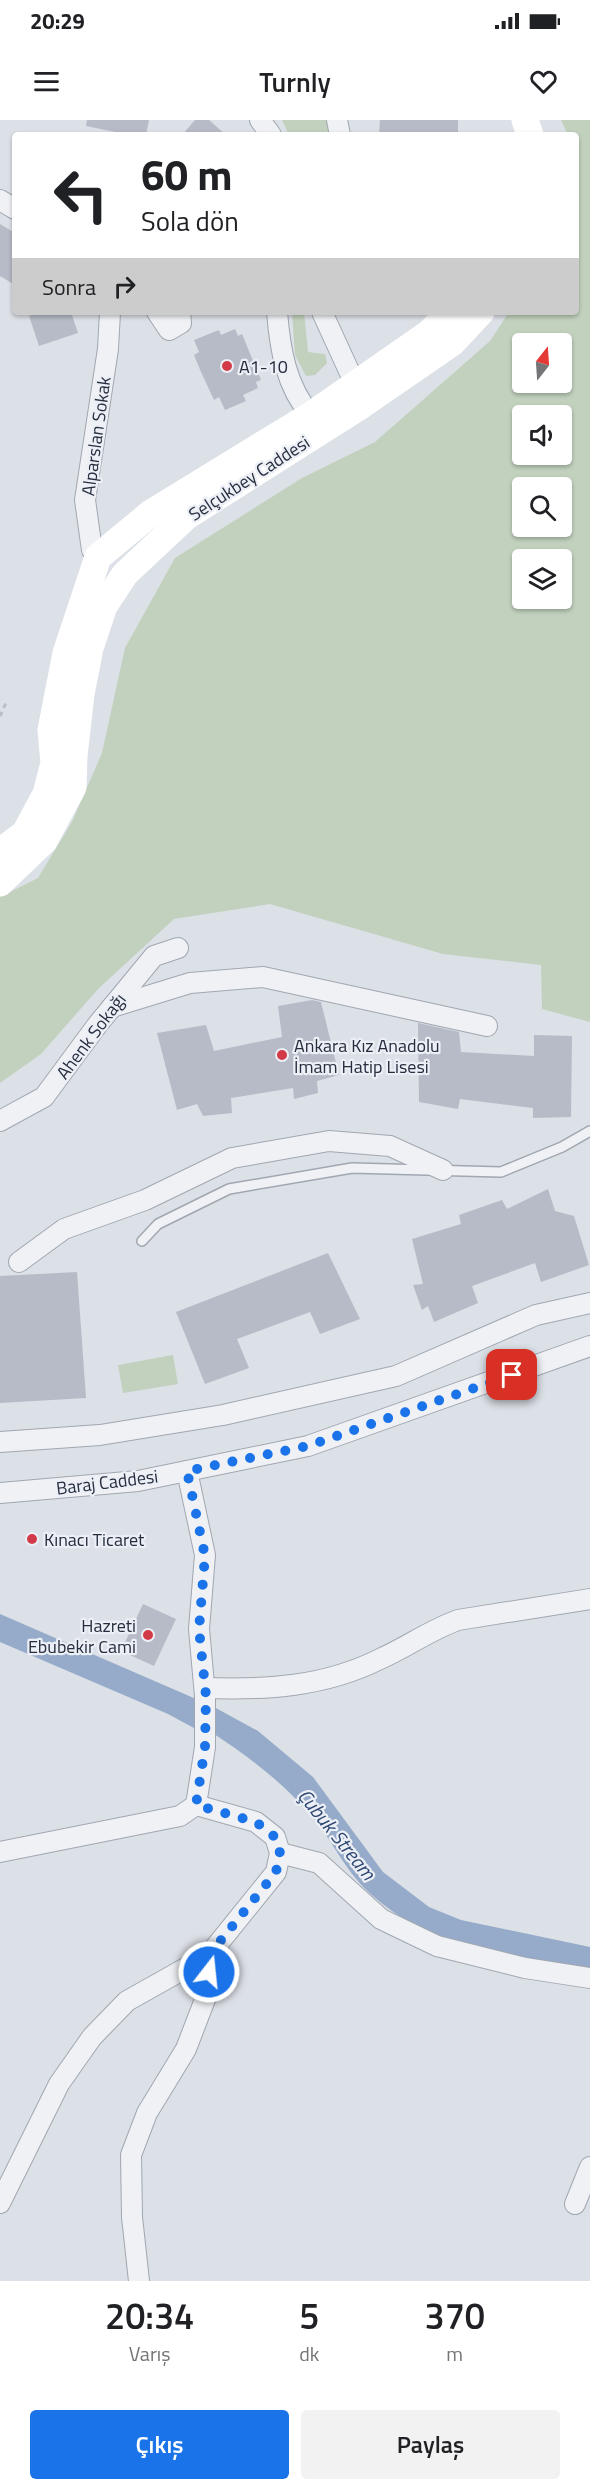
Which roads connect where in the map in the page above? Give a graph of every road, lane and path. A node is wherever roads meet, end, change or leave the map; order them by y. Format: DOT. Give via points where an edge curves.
graph roads {
  1 [pos="111,315"];
  2 [pos="160,315"];
  3 [pos="180,315"];
  4 [pos="277,315"];
  5 [pos="322,315"];
  6 [pos="447,315"];
  7 [pos="479,315"];
  8 [pos="355,384"];
  9 [pos="311,415"];
  10 [pos="98,557"];
  11 [pos="6,703"];
  12 [pos="0,716"];
  13 [pos="0,852"];
  14 [pos="0,883"];
  15 [pos="178,948"];
  16 [pos="112,1007"];
  17 [pos="487,1026"];
  18 [pos="0,1121"];
  19 [pos="590,1131"];
  20 [pos="443,1170"];
  21 [pos="142,1241"];
  22 [pos="19,1263"];
  23 [pos="590,1303"];
  24 [pos="590,1346"];
  25 [pos="0,1442"];
  26 [pos="187,1471"];
  27 [pos="0,1493"];
  28 [pos="590,1599"];
  29 [pos="205,1692"];
  30 [pos="196,1805"];
  31 [pos="0,1852"];
  32 [pos="280,1853"];
  33 [pos="209,1955"];
  34 [pos="590,1978"];
  35 [pos="590,2167"];
  36 [pos="0,2203"];
  37 [pos="575,2204"];
  38 [pos="139,2281"];
  1 -- 10 [label="street, Alparslan Sokak" via="86,500 92,550"];
  2 -- 3 [label="street" via="169,330 181,323"];
  4 -- 9 [label="street" via="280,352 299,401"];
  5 -- 8 [label="street"];
  6 -- 8 [label="street, Selçukbey Caddesi" via="429,333"];
  7 -- 14 [label="street, Selçukbey Caddesi" via="452,342 362,405 187,516 125,574 104,606 90,648 81,694 74,787 44,841"];
  8 -- 9 [label="street, Selçukbey Caddesi"];
  9 -- 10 [label="street, Selçukbey Caddesi" via="169,501"];
  10 -- 13 [label="street" via="66,653 51,730 54,763 46,794 25,833"];
  11 -- 12 [label="path"];
  15 -- 16 [label="street, Ahenk Sokağı" via="154,956"];
  16 -- 17 [label="street" via="190,983 262,977"];
  16 -- 18 [label="street, Ahenk Sokağı" via="44,1097"];
  19 -- 20 [label="lane" via="501,1172"];
  20 -- 21 [label="lane" via="352,1168 229,1189 158,1224"];
  20 -- 22 [label="street" via="390,1146 329,1141 232,1158 145,1200 64,1229"];
  23 -- 25 [label="street" via="536,1315 396,1376 212,1416 100,1435"];
  24 -- 26 [label="street, Baraj Caddesi" via="308,1446"];
  26 -- 27 [label="street, Baraj Caddesi" via="138,1481"];
  26 -- 29 [label="street" via="205,1556 199,1629"];
  28 -- 29 [label="street" via="458,1620 379,1660 331,1678 260,1690"];
  29 -- 30 [label="street" via="205,1747"];
  30 -- 31 [label="street" via="180,1816"];
  30 -- 32 [label="street" via="256,1822 275,1837"];
  32 -- 33 [label="street" via="276,1872"];
  32 -- 34 [label="street" via="319,1863 381,1919 437,1946 525,1968"];
  33 -- 36 [label="street" via="127,2001 92,2037 59,2084"];
  33 -- 38 [label="street" via="209,1989 186,2049 147,2113 131,2155"];
  35 -- 37 [label="street"];
}
